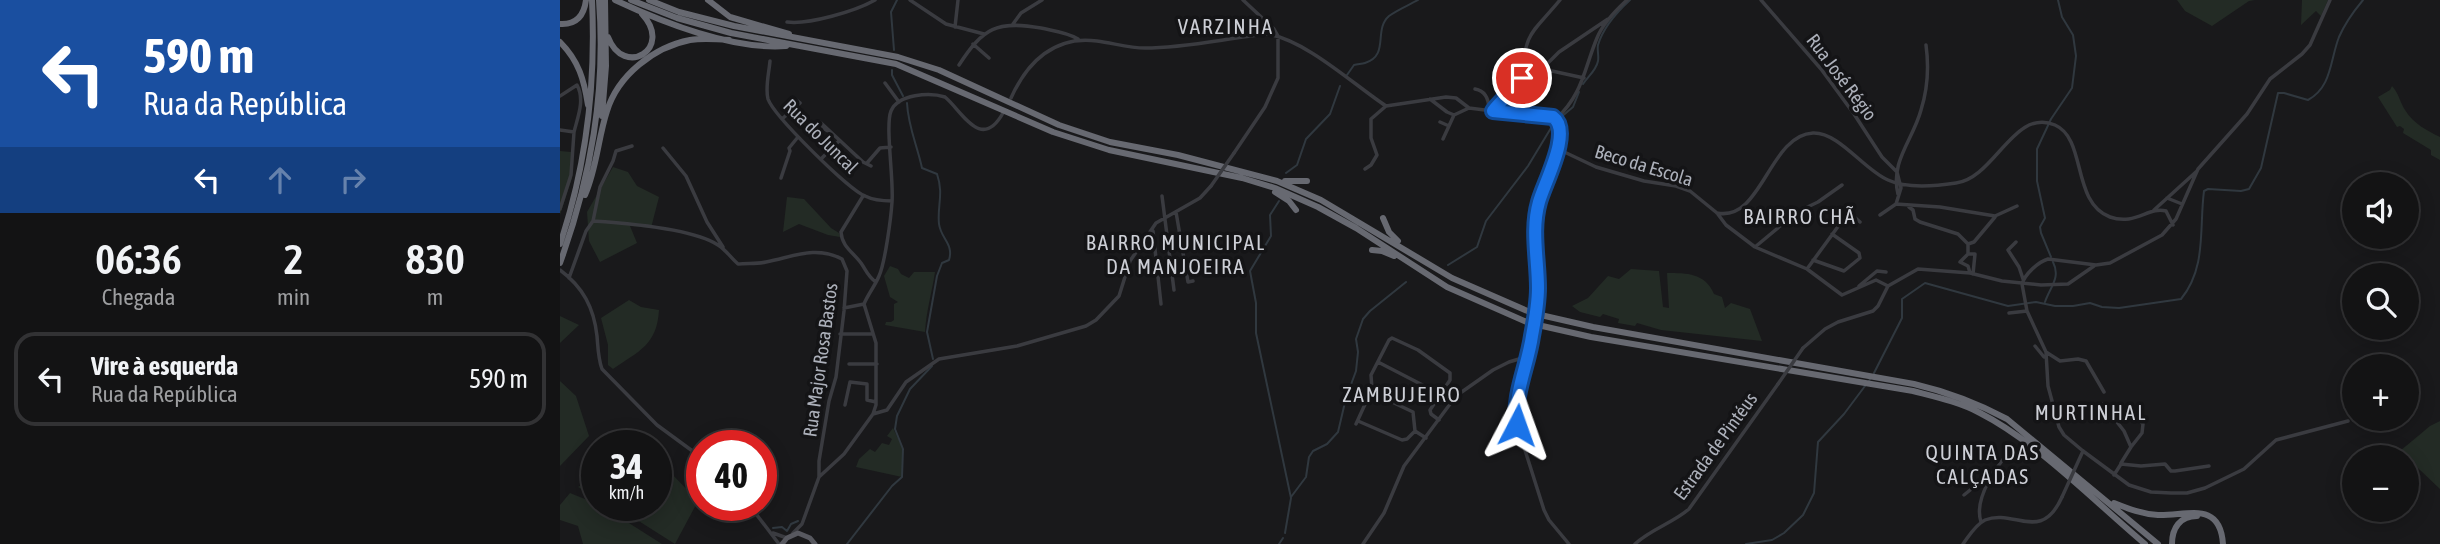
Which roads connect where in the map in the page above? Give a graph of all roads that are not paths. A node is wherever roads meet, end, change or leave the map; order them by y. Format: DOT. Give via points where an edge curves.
graph roads {
  1 [pos="615,0"];
  2 [pos="631,0"];
  3 [pos="649,0"];
  4 [pos="708,0"];
  5 [pos="875,0"];
  6 [pos="910,0"];
  7 [pos="958,0"];
  8 [pos="1042,0"];
  9 [pos="1243,0"];
  10 [pos="1560,0"];
  11 [pos="1627,0"];
  12 [pos="1761,0"];
  13 [pos="2330,0"];
  14 [pos="597,2"];
  15 [pos="639,11"];
  16 [pos="1608,19"];
  17 [pos="787,22"];
  18 [pos="560,24"];
  19 [pos="1013,24"];
  20 [pos="955,27"];
  21 [pos="606,32"];
  22 [pos="984,34"];
  23 [pos="1278,36"];
  24 [pos="795,37"];
  25 [pos="1078,39"];
  26 [pos="729,40"];
  27 [pos="560,42"];
  28 [pos="973,44"];
  29 [pos="1926,45"];
  30 [pos="799,46"];
  31 [pos="989,58"];
  32 [pos="771,61"];
  33 [pos="958,65"];
  34 [pos="1539,72"];
  35 [pos="1522,78"];
  36 [pos="1584,78"];
  37 [pos="885,83"];
  38 [pos="1475,89"];
  39 [pos="560,96"];
  40 [pos="1011,98"];
  41 [pos="1430,99"];
  42 [pos="899,102"];
  43 [pos="799,103"];
  44 [pos="1387,106"];
  45 [pos="1469,108"];
  46 [pos="1491,111"];
  47 [pos="1003,113"];
  48 [pos="590,114"];
  49 [pos="1454,115"];
  50 [pos="782,120"];
  51 [pos="1557,121"];
  52 [pos="1440,122"];
  53 [pos="1449,126"];
  54 [pos="560,130"];
  55 [pos="828,131"];
  56 [pos="574,132"];
  57 [pos="798,137"];
  58 [pos="600,139"];
  59 [pos="1443,139"];
  60 [pos="839,141"];
  61 [pos="632,146"];
  62 [pos="891,147"];
  63 [pos="663,148"];
  64 [pos="1558,149"];
  65 [pos="821,159"];
  66 [pos="1365,169"];
  67 [pos="2199,169"];
  68 [pos="1898,172"];
  69 [pos="1256,174"];
  70 [pos="781,178"];
  71 [pos="1307,181"];
  72 [pos="1258,183"];
  73 [pos="1898,184"];
  74 [pos="1842,186"];
  75 [pos="1161,195"];
  76 [pos="863,196"];
  77 [pos="2167,198"];
  78 [pos="892,201"];
  79 [pos="1896,204"];
  80 [pos="2183,204"];
  81 [pos="1906,205"];
  82 [pos="2017,206"];
  83 [pos="580,207"];
  84 [pos="560,209"];
  85 [pos="1296,210"];
  86 [pos="1176,212"];
  87 [pos="2151,212"];
  88 [pos="1717,213"];
  89 [pos="1880,215"];
  90 [pos="1995,216"];
  91 [pos="1166,217"];
  92 [pos="1383,218"];
  93 [pos="593,220"];
  94 [pos="1860,222"];
  95 [pos="2173,225"];
  96 [pos="1153,229"];
  97 [pos="1832,233"];
  98 [pos="2016,242"];
  99 [pos="560,244"];
  100 [pos="1968,244"];
  101 [pos="1755,247"];
  102 [pos="1372,250"];
  103 [pos="726,252"];
  104 [pos="1968,254"];
  105 [pos="1813,260"];
  106 [pos="560,261"];
  107 [pos="1424,261"];
  108 [pos="2096,265"];
  109 [pos="1417,267"];
  110 [pos="1807,269"];
  111 [pos="560,270"];
  112 [pos="1886,272"];
  113 [pos="1971,273"];
  114 [pos="569,278"];
  115 [pos="1193,281"];
  116 [pos="2022,281"];
  117 [pos="876,282"];
  118 [pos="1888,286"];
  119 [pos="1858,288"];
  120 [pos="1174,290"];
  121 [pos="864,304"];
  122 [pos="1161,304"];
  123 [pos="844,308"];
  124 [pos="2027,309"];
  125 [pos="2009,313"];
  126 [pos="840,334"];
  127 [pos="872,334"];
  128 [pos="2035,346"];
  129 [pos="2046,352"];
  130 [pos="1529,356"];
  131 [pos="2045,359"];
  132 [pos="1378,362"];
  133 [pos="849,364"];
  134 [pos="877,365"];
  135 [pos="1371,392"];
  136 [pos="2104,392"];
  137 [pos="1440,394"];
  138 [pos="876,402"];
  139 [pos="845,404"];
  140 [pos="2103,404"];
  141 [pos="2110,413"];
  142 [pos="873,414"];
  143 [pos="1439,420"];
  144 [pos="2342,423"];
  145 [pos="1415,431"];
  146 [pos="1426,438"];
  147 [pos="686,446"];
  148 [pos="2131,447"];
  149 [pos="2012,448"];
  150 [pos="2083,451"];
  151 [pos="2120,465"];
  152 [pos="2209,466"];
  153 [pos="1992,472"];
  154 [pos="2114,475"];
  155 [pos="819,477"];
  156 [pos="1964,495"];
  157 [pos="2105,499"];
  158 [pos="762,521"];
  159 [pos="1981,522"];
  160 [pos="802,524"];
  161 [pos="2124,526"];
  162 [pos="771,533"];
  163 [pos="789,536"];
  164 [pos="807,536"];
  165 [pos="780,544"];
  166 [pos="814,544"];
  167 [pos="1363,544"];
  168 [pos="1569,544"];
  169 [pos="1635,544"];
  170 [pos="1962,544"];
  171 [pos="2138,544"];
  172 [pos="2145,544"];
  173 [pos="2158,544"];
  174 [pos="2172,544"];
  175 [pos="2221,544"];
  1 -- 15 [label="highway"];
  2 -- 30 [label="highway" via="677,19"];
  3 -- 24 [label="highway" via="679,12"];
  4 -- 24 [label="highway" via="730,17"];
  5 -- 17 [label="street" via="830,16"];
  6 -- 20 [label="street"];
  7 -- 20 [label="street"];
  8 -- 19 [label="street"];
  9 -- 23 [label="street"];
  10 -- 35 [label="street" via="1527,39"];
  11 -- 16 [label="street"];
  12 -- 68 [label="street, Rua José Régio" via="1821,69 1882,157"];
  13 -- 67 [label="street" via="2310,45 2270,79"];
  14 -- 18 [label="highway" via="573,23"];
  14 -- 21 [label="highway"];
  14 -- 48 [label="highway"];
  14 -- 83 [label="highway" via="601,53 598,108"];
  15 -- 21 [label="highway" via="653,33 644,54 623,56"];
  15 -- 26 [label="highway"];
  16 -- 34 [label="street" via="1559,52"];
  16 -- 36 [label="street"];
  19 -- 22 [label="street"];
  19 -- 25 [label="street"];
  20 -- 22 [label="street"];
  21 -- 58 [label="highway"];
  22 -- 28 [label="street"];
  23 -- 25 [label="street" via="1141,48"];
  23 -- 44 [label="street"];
  23 -- 86 [label="street, bridge" via="1278,78 1265,107 1211,186"];
  24 -- 69 [label="highway" via="939,69 1059,125 1110,142"];
  25 -- 40 [label="street" via="1039,57"];
  26 -- 30 [label="highway"];
  26 -- 58 [label="highway" via="690,41 641,63 612,99"];
  27 -- 48 [label="highway" via="577,62"];
  28 -- 31 [label="street"];
  28 -- 33 [label="street"];
  29 -- 68 [label="street" via="1928,81 1921,111 1898,160"];
  30 -- 72 [label="highway" via="896,64 1053,132 1109,150"];
  32 -- 50 [label="street, Rua do Juncal" via="767,96"];
  34 -- 35 [label="street"];
  34 -- 36 [label="street"];
  35 -- 46 [label="street"];
  36 -- 51 [label="street"];
  37 -- 42 [label="street"];
  38 -- 46 [label="street" via="1488,99"];
  39 -- 56 [label="street" via="573,86 579,88 582,97"];
  41 -- 44 [label="street"];
  41 -- 45 [label="street" via="1455,98"];
  41 -- 49 [label="street"];
  42 -- 47 [label="street" via="940,95 967,123 981,129 997,122"];
  42 -- 62 [label="street" via="891,110"];
  43 -- 50 [label="street"];
  44 -- 66 [label="street" via="1371,119 1377,155"];
  45 -- 46 [label="street"];
  45 -- 49 [label="street"];
  46 -- 51 [label="street"];
  48 -- 99 [label="highway"];
  49 -- 53 [label="street"];
  50 -- 57 [label="street, Rua do Juncal"];
  51 -- 64 [label="street"];
  52 -- 53 [label="street"];
  53 -- 59 [label="street"];
  54 -- 56 [label="street"];
  55 -- 60 [label="street"];
  56 -- 84 [label="street" via="571,175"];
  57 -- 65 [label="street, Rua do Juncal"];
  57 -- 70 [label="street" via="789,148"];
  58 -- 83 [label="highway"];
  60 -- 62 [label="street" via="869,164 880,148"];
  60 -- 65 [label="street"];
  61 -- 93 [label="street" via="615,151"];
  62 -- 78 [label="street"];
  63 -- 103 [label="street" via="686,176"];
  64 -- 88 [label="street, Beco da Escola" via="1596,167 1690,191"];
  64 -- 130 [label="street, bridge" via="1536,216 1537,297"];
  65 -- 76 [label="street, Rua do Juncal"];
  67 -- 77 [label="street"];
  67 -- 80 [label="street"];
  68 -- 73 [label="street"];
  69 -- 71 [label="highway" via="1287,182"];
  69 -- 107 [label="highway" via="1321,200"];
  72 -- 85 [label="highway"];
  72 -- 109 [label="highway" via="1318,207"];
  73 -- 79 [label="street"];
  73 -- 87 [label="street" via="1945,185 1974,178 2021,128 2047,123 2068,139 2096,208 2119,220"];
  73 -- 88 [label="street" via="1871,170 1835,140 1815,132 1791,142 1745,206 1734,213"];
  74 -- 101 [label="street" via="1797,212"];
  75 -- 91 [label="street"];
  76 -- 78 [label="street, Rua do Juncal"];
  76 -- 117 [label="street" via="841,239"];
  77 -- 80 [label="street"];
  77 -- 87 [label="street"];
  78 -- 117 [label="street"];
  79 -- 81 [label="street"];
  79 -- 89 [label="street"];
  80 -- 95 [label="street"];
  81 -- 90 [label="street"];
  81 -- 100 [label="street" via="1915,219 1958,234"];
  82 -- 90 [label="street"];
  83 -- 106 [label="highway"];
  86 -- 91 [label="street"];
  86 -- 115 [label="street" via="1188,282"];
  87 -- 95 [label="street" via="2166,211"];
  88 -- 101 [label="street, Beco da Escola"];
  90 -- 100 [label="street"];
  91 -- 96 [label="street"];
  91 -- 120 [label="street"];
  92 -- 107 [label="highway" via="1395,240"];
  93 -- 103 [label="street, Rua Major Rosa Bastos" via="647,225 706,239"];
  93 -- 114 [label="street"];
  94 -- 97 [label="street" via="1848,214"];
  95 -- 108 [label="street" via="2122,257"];
  96 -- 122 [label="street"];
  96 -- 142 [label="street" via="1130,261 1119,296 1096,320 1017,346 939,359 906,382 887,410"];
  97 -- 105 [label="street"];
  97 -- 105 [label="street" via="1860,258 1844,271"];
  98 -- 116 [label="street" via="2008,250"];
  100 -- 104 [label="street"];
  101 -- 110 [label="street, Beco da Escola"];
  102 -- 109 [label="highway"];
  103 -- 123 [label="street, Rua Major Rosa Bastos" via="738,264 799,253 834,255 842,259 846,271"];
  104 -- 113 [label="street" via="1975,254"];
  104 -- 113 [label="street" via="1960,262"];
  105 -- 110 [label="street"];
  107 -- 157 [label="highway" via="1532,313 1951,393 1990,410 2026,434"];
  108 -- 116 [label="street" via="2068,284"];
  108 -- 116 [label="street" via="2051,258"];
  109 -- 161 [label="highway" via="1447,286 1529,323 1948,400 2021,439"];
  110 -- 119 [label="street, Beco da Escola" via="1842,295"];
  111 -- 114 [label="street"];
  112 -- 119 [label="street" via="1877,271"];
  113 -- 116 [label="street"];
  113 -- 118 [label="street" via="1918,269"];
  114 -- 147 [label="street" via="594,315 602,369 657,425"];
  116 -- 124 [label="street"];
  117 -- 121 [label="street"];
  118 -- 119 [label="street" via="1875,280"];
  118 -- 169 [label="street, Estrada de Pintéus, bridge" via="1873,311 1838,322 1803,348 1689,509"];
  121 -- 123 [label="street"];
  121 -- 127 [label="street"];
  123 -- 126 [label="street, Rua Major Rosa Bastos"];
  124 -- 125 [label="street"];
  124 -- 129 [label="street"];
  126 -- 127 [label="street"];
  126 -- 155 [label="street, Rua Major Rosa Bastos"];
  127 -- 134 [label="street"];
  128 -- 131 [label="street"];
  129 -- 131 [label="street"];
  129 -- 136 [label="street" via="2060,361 2086,361"];
  130 -- 143 [label="street" via="1509,362 1462,391"];
  130 -- 168 [label="street" via="1517,401 1517,425 1544,510"];
  131 -- 150 [label="street" via="2059,427"];
  132 -- 135 [label="street" via="1371,376"];
  132 -- 137 [label="street"];
  132 -- 137 [label="street" via="1391,338 1396,338 1450,373"];
  133 -- 134 [label="street"];
  134 -- 138 [label="street"];
  135 -- 145 [label="street" via="1413,412"];
  135 -- 145 [label="street" via="1357,422 1402,440"];
  137 -- 143 [label="street" via="1430,410"];
  138 -- 139 [label="street" via="867,400 867,384 850,382"];
  138 -- 142 [label="street"];
  140 -- 141 [label="street"];
  141 -- 148 [label="street"];
  141 -- 148 [label="street" via="2129,413 2143,425"];
  142 -- 155 [label="street" via="844,454"];
  143 -- 146 [label="street"];
  144 -- 154 [label="street" via="2276,440 2230,477 2187,493 2151,492"];
  145 -- 146 [label="street"];
  146 -- 167 [label="street" via="1404,466 1384,513"];
  148 -- 151 [label="street"];
  149 -- 153 [label="street"];
  150 -- 154 [label="street"];
  150 -- 159 [label="street, bridge" via="2062,497 2037,523 1996,518"];
  151 -- 152 [label="street" via="2165,464 2171,471"];
  151 -- 154 [label="street"];
  153 -- 156 [label="street"];
  153 -- 159 [label="street" via="1979,513"];
  155 -- 160 [label="street"];
  157 -- 173 [label="highway"];
  157 -- 175 [label="highway" via="2145,514 2207,514 2218,523"];
  158 -- 162 [label="street"];
  159 -- 170 [label="street"];
  160 -- 163 [label="street"];
  160 -- 164 [label="street"];
  161 -- 171 [label="highway"];
  161 -- 172 [label="highway"];
  162 -- 163 [label="street"];
  162 -- 165 [label="street"];
  163 -- 164 [label="main road"];
  163 -- 165 [label="main road"];
  164 -- 166 [label="main road"];
  174 -- 175 [label="highway" via="2176,526 2183,519 2199,516 2217,528"];
}
